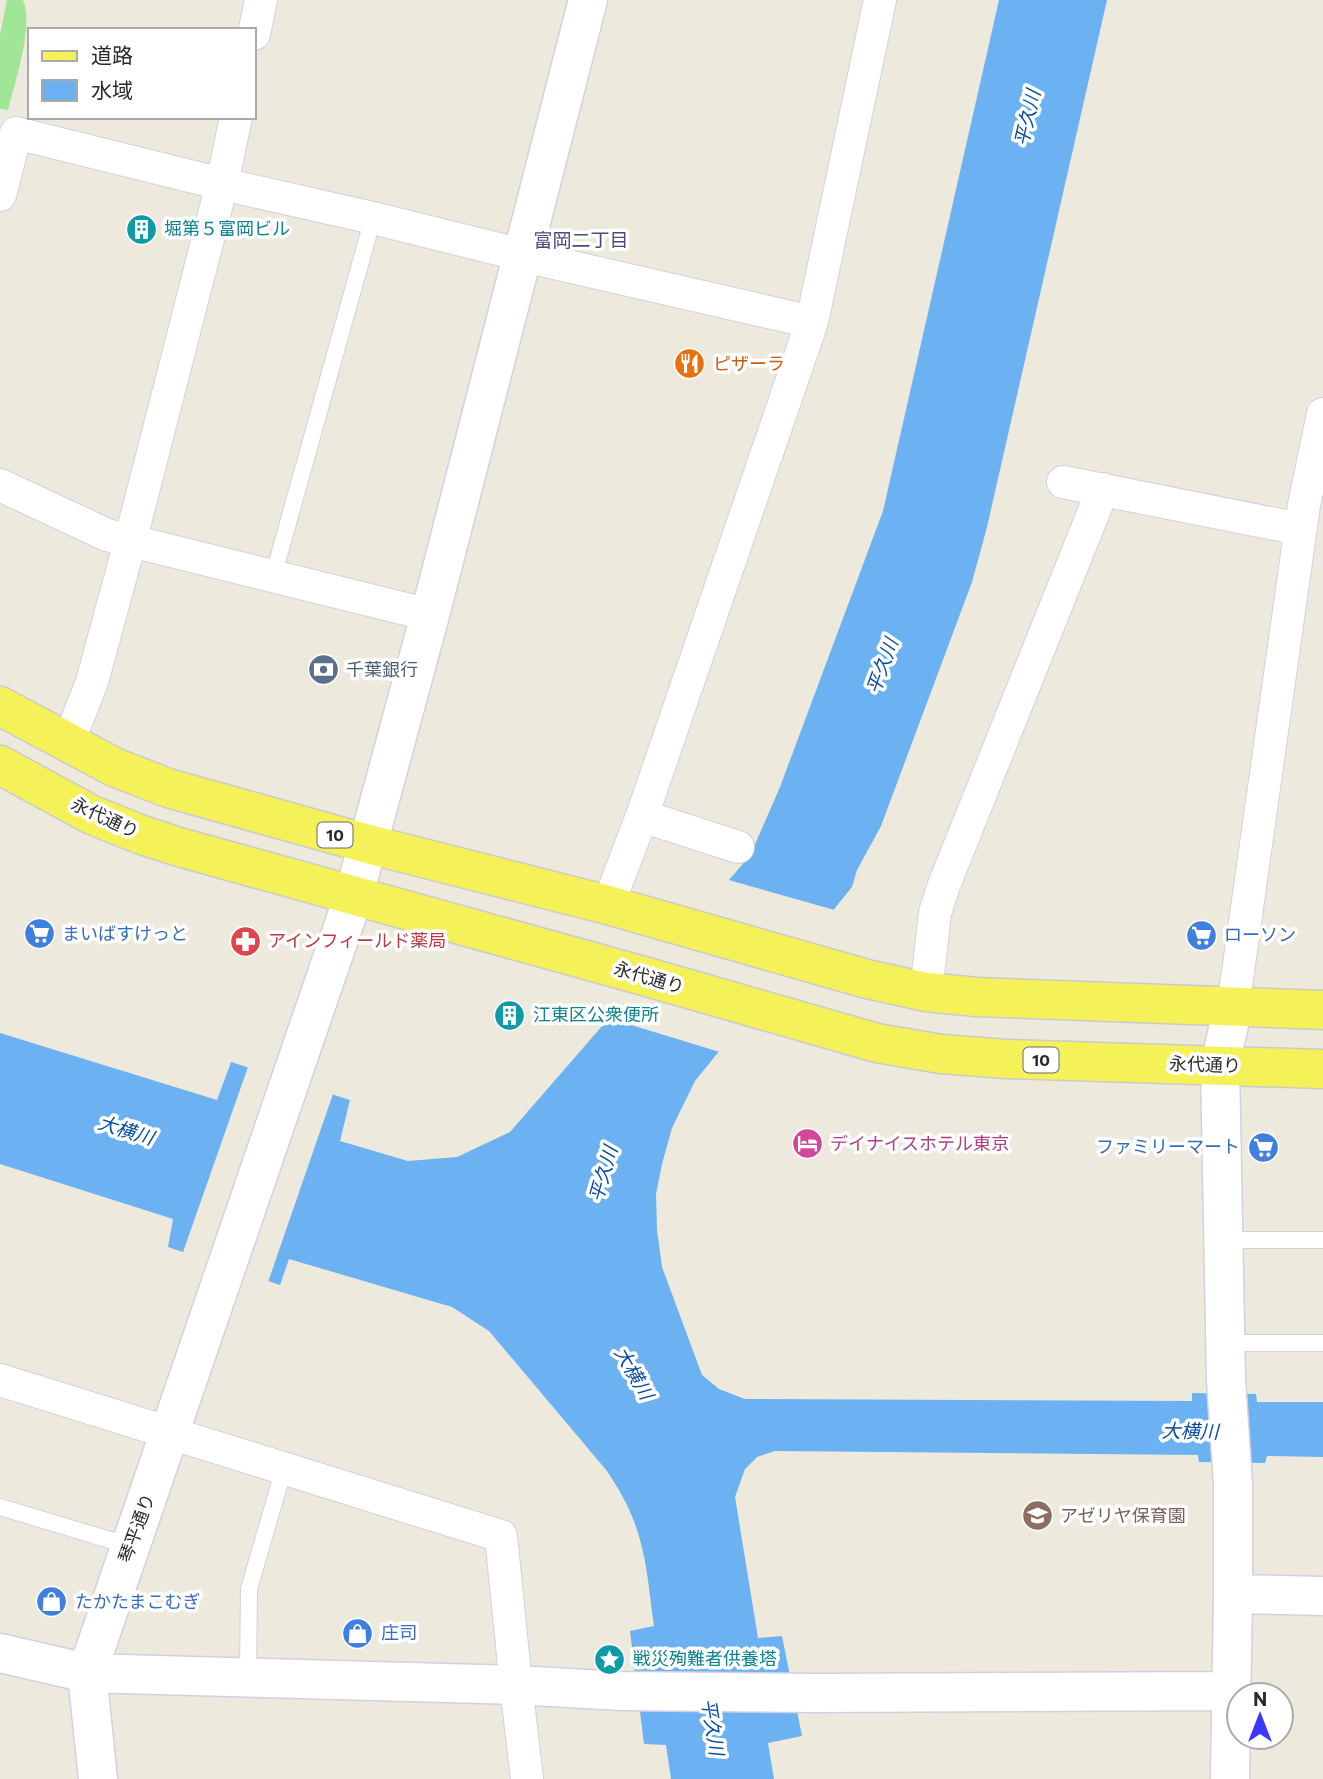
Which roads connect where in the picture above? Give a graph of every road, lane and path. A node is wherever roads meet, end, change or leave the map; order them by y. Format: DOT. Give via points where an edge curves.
graph roads {
  1 [pos="261,0"];
  2 [pos="588,0"];
  3 [pos="880,0"];
  4 [pos="255,28"];
  5 [pos="236,119"];
  6 [pos="8,131"];
  7 [pos="222,184"];
  8 [pos="0,195"];
  9 [pos="373,218"];
  10 [pos="523,255"];
  11 [pos="812,322"];
  12 [pos="1323,414"];
  13 [pos="1062,481"];
  14 [pos="0,485"];
  15 [pos="1103,489"];
  16 [pos="1309,515"];
  17 [pos="130,542"];
  18 [pos="273,577"];
  19 [pos="430,615"];
  20 [pos="0,706"];
  21 [pos="68,743"];
  22 [pos="0,765"];
  23 [pos="642,816"];
  24 [pos="368,844"];
  25 [pos="737,847"];
  26 [pos="354,895"];
  27 [pos="608,905"];
  28 [pos="926,992"];
  29 [pos="1233,1007"];
  30 [pos="1323,1010"];
  31 [pos="1220,1065"];
  32 [pos="1323,1069"];
  33 [pos="1224,1240"];
  34 [pos="1323,1240"];
  35 [pos="1226,1343"];
  36 [pos="1323,1343"];
  37 [pos="0,1380"];
  38 [pos="171,1433"];
  39 [pos="284,1468"];
  40 [pos="0,1507"];
  41 [pos="130,1546"];
  42 [pos="1233,1594"];
  43 [pos="1323,1596"];
  44 [pos="0,1653"];
  45 [pos="88,1673"];
  46 [pos="248,1678"];
  47 [pos="1231,1681"];
  48 [pos="516,1685"];
  49 [pos="1225,1691"];
  50 [pos="1230,1751"];
  51 [pos="98,1779"];
  52 [pos="527,1779"];
  53 [pos="1230,1779"];
  1 -- 4 [label="street"];
  2 -- 10 [label="street, 琴平通り"];
  3 -- 11 [label="street"];
  5 -- 7 [label="street"];
  6 -- 7 [label="street"];
  6 -- 8 [label="street"];
  7 -- 9 [label="street"];
  7 -- 17 [label="street"];
  9 -- 10 [label="street"];
  9 -- 18 [label="lane"];
  10 -- 11 [label="street"];
  10 -- 19 [label="street, 琴平通り"];
  11 -- 23 [label="street"];
  12 -- 16 [label="street"];
  13 -- 15 [label="street"];
  14 -- 17 [label="street"];
  15 -- 16 [label="street"];
  15 -- 28 [label="street" via="944,885 935,913"];
  16 -- 29 [label="street"];
  17 -- 18 [label="street"];
  17 -- 21 [label="street" via="92,682"];
  18 -- 19 [label="street"];
  19 -- 24 [label="street, 琴平通り"];
  20 -- 21 [label="main road, 10"];
  21 -- 24 [label="main road, 10" via="168,788"];
  22 -- 26 [label="main road, 永代通り / 10" via="142,835"];
  23 -- 25 [label="street"];
  23 -- 27 [label="street"];
  24 -- 26 [label="street, 琴平通り"];
  24 -- 27 [label="main road, 10"];
  26 -- 31 [label="main road, 永代通り / 10" via="877,1043 941,1055"];
  26 -- 38 [label="street, 琴平通り"];
  27 -- 28 [label="main road, 10"];
  28 -- 29 [label="main road, 10"];
  29 -- 30 [label="main road, 10"];
  29 -- 31 [label="street"];
  31 -- 32 [label="main road, 永代通り / 10"];
  31 -- 33 [label="street"];
  33 -- 34 [label="lane"];
  33 -- 35 [label="street"];
  35 -- 36 [label="lane"];
  35 -- 42 [label="street"];
  37 -- 38 [label="street"];
  38 -- 39 [label="street"];
  38 -- 41 [label="street, 琴平通り"];
  39 -- 46 [label="lane" via="249,1589"];
  39 -- 48 [label="street" via="501,1536"];
  40 -- 41 [label="lane"];
  41 -- 45 [label="street, 琴平通り"];
  42 -- 43 [label="street"];
  42 -- 47 [label="street"];
  44 -- 45 [label="street"];
  45 -- 46 [label="street"];
  45 -- 51 [label="street, 琴平通り"];
  46 -- 48 [label="street"];
  48 -- 49 [label="street" via="817,1693"];
  48 -- 52 [label="street"];
  50 -- 53 [label="street"];
}
